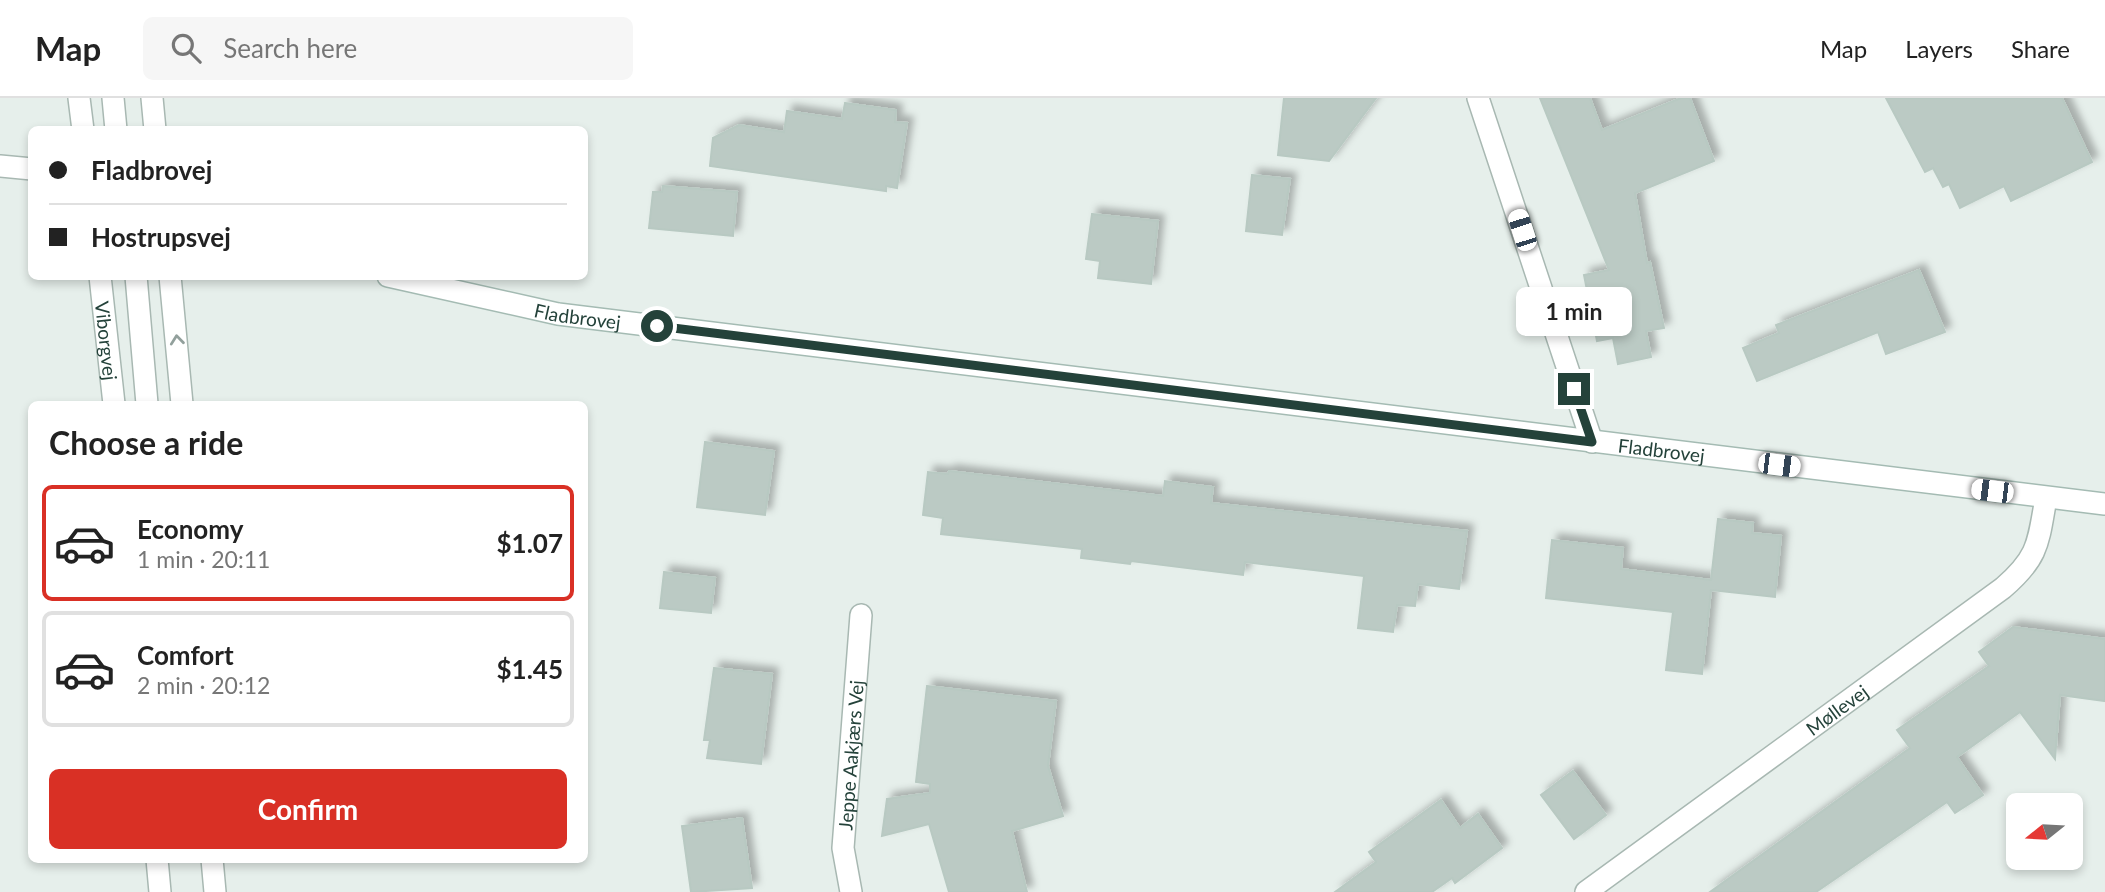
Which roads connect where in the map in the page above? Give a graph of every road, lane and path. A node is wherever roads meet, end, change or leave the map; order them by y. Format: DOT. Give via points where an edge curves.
graph roads {
  1 [pos="79,98"];
  2 [pos="113,98"];
  3 [pos="152,98"];
  4 [pos="1478,98"];
  5 [pos="82,126"];
  6 [pos="116,126"];
  7 [pos="155,126"];
  8 [pos="0,166"];
  9 [pos="28,169"];
  10 [pos="100,280"];
  11 [pos="136,280"];
  12 [pos="170,280"];
  13 [pos="406,280"];
  14 [pos="114,401"];
  15 [pos="147,401"];
  16 [pos="182,401"];
  17 [pos="1592,442"];
  18 [pos="2046,498"];
  19 [pos="2105,504"];
  20 [pos="862,615"];
  21 [pos="158,863"];
  22 [pos="212,863"];
  23 [pos="160,892"];
  24 [pos="215,892"];
  25 [pos="851,892"];
  26 [pos="1586,892"];
  1 -- 5 [label="street"];
  2 -- 6 [label="street"];
  3 -- 7 [label="street"];
  4 -- 17 [label="street"];
  8 -- 9 [label="street"];
  10 -- 14 [label="street, Viborgvej"];
  11 -- 15 [label="street"];
  16 -- 12 [label="street, one-way"];
  13 -- 17 [label="street, Fladbrovej" via="558,314"];
  17 -- 18 [label="street, Fladbrovej"];
  18 -- 19 [label="street, Fladbrovej"];
  18 -- 26 [label="street, Møllevej" via="2036,549 2024,570 2003,588"];
  20 -- 25 [label="street, Jeppe Aakjærs Vej" via="843,848"];
  21 -- 23 [label="street"];
  22 -- 24 [label="street"];
}
